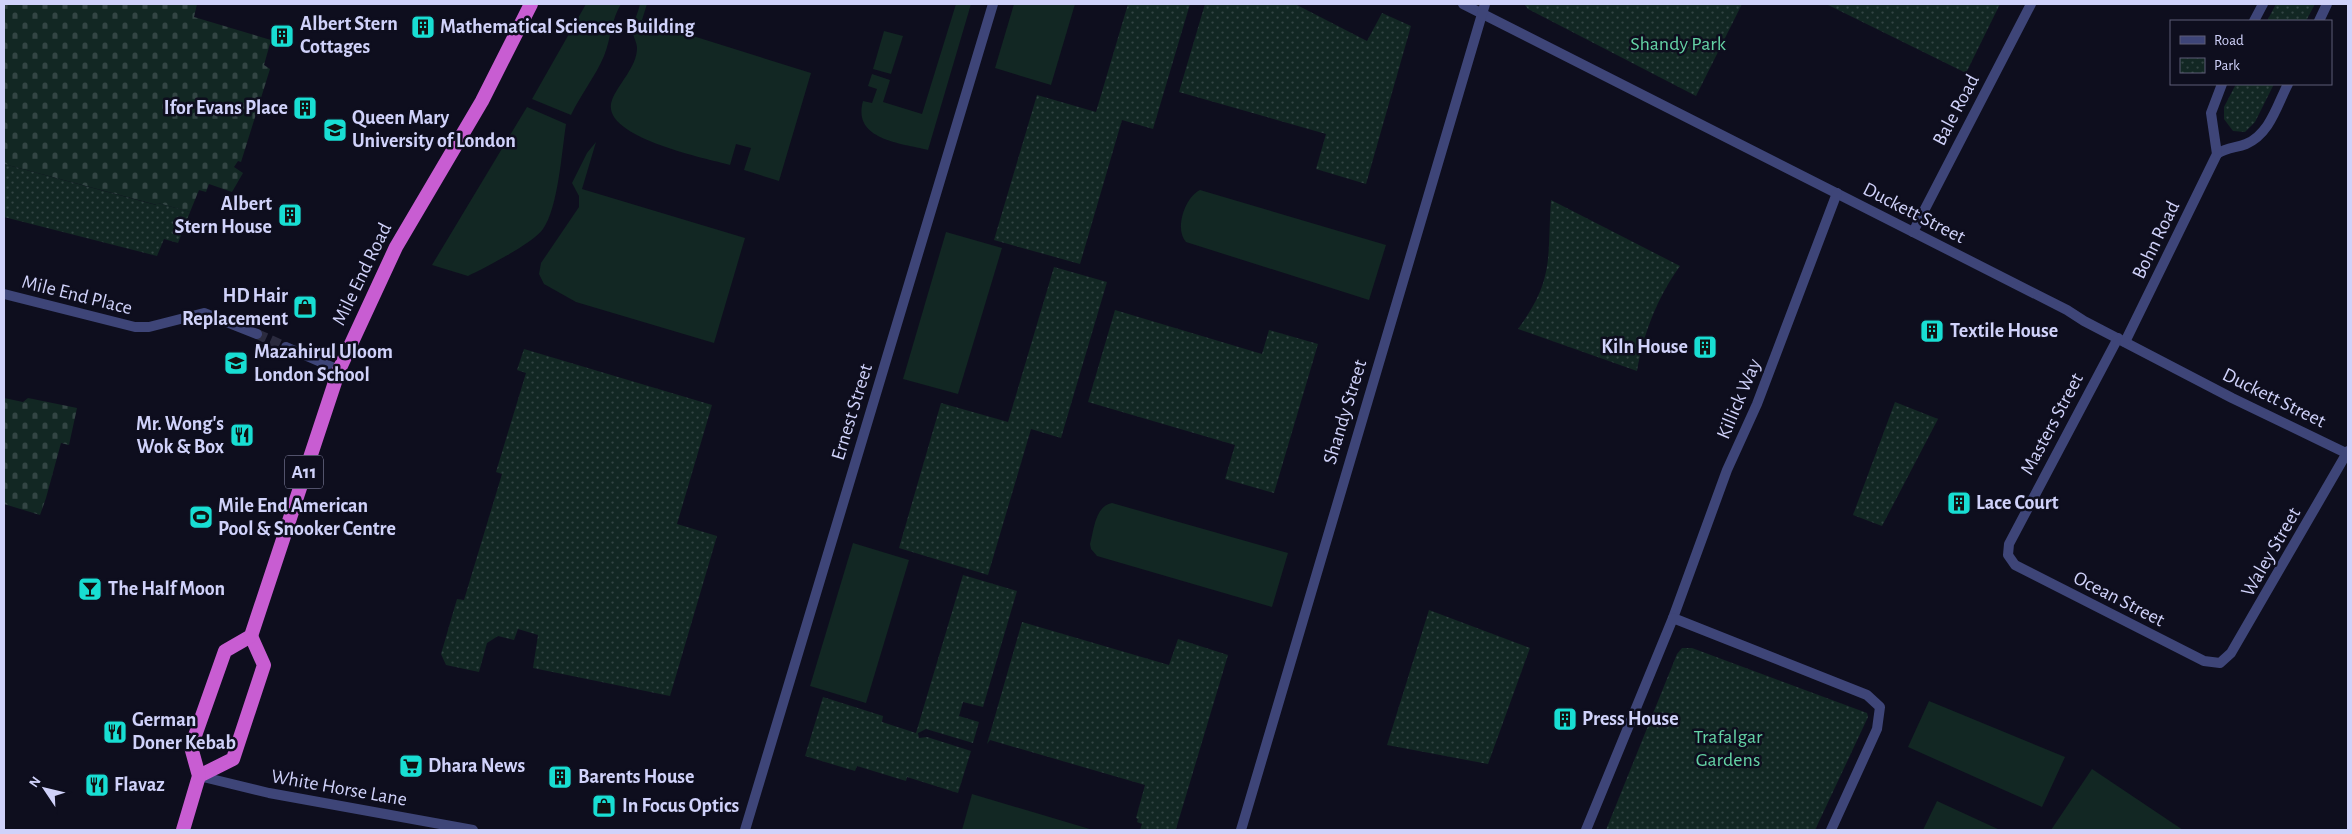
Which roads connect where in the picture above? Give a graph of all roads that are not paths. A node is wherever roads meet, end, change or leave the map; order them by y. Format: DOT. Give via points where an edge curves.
graph roads {
  1 [pos="531,4"];
  2 [pos="993,4"];
  3 [pos="1464,4"];
  4 [pos="2031,4"];
  5 [pos="2263,4"];
  6 [pos="2327,4"];
  7 [pos="1484,9"];
  8 [pos="2255,20"];
  9 [pos="2319,20"];
  10 [pos="2222,85"];
  11 [pos="2288,85"];
  12 [pos="2217,154"];
  13 [pos="1837,193"];
  14 [pos="1913,232"];
  15 [pos="4,294"];
  16 [pos="257,334"];
  17 [pos="2121,340"];
  18 [pos="286,347"];
  19 [pos="339,370"];
  20 [pos="2348,453"];
  21 [pos="2008,555"];
  22 [pos="1673,618"];
  23 [pos="251,636"];
  24 [pos="2220,663"];
  25 [pos="199,776"];
  26 [pos="183,830"];
  27 [pos="473,830"];
  28 [pos="745,830"];
  29 [pos="1241,830"];
  30 [pos="1586,830"];
  31 [pos="1831,830"];
  1 -- 19 [label="highway, Mile End Road / A11" via="482,101 396,247"];
  2 -- 28 [label="street, Ernest Street"];
  3 -- 7 [label="street, Duckett Street"];
  4 -- 14 [label="street, Bale Road"];
  5 -- 8 [label="street"];
  6 -- 9 [label="street"];
  7 -- 13 [label="street, Duckett Street"];
  7 -- 29 [label="street, Shandy Street"];
  10 -- 12 [label="street" via="2211,113"];
  11 -- 12 [label="street" via="2267,128 2259,137"];
  12 -- 17 [label="street, Bohn Road"];
  13 -- 14 [label="street, Duckett Street"];
  13 -- 22 [label="street, Killick Way" via="1757,404 1726,470"];
  14 -- 17 [label="street, Duckett Street"];
  15 -- 16 [label="street, Mile End Place" via="135,328 149,328 204,313"];
  17 -- 20 [label="street, Duckett Street"];
  17 -- 21 [label="street, Masters Street" via="2009,544"];
  18 -- 19 [label="street"];
  19 -- 23 [label="highway, Mile End Road / A11"];
  20 -- 24 [label="street, Waley Street" via="2249,624 2231,653"];
  21 -- 24 [label="street, Ocean Street" via="2015,565 2117,617 2204,661"];
  22 -- 30 [label="street"];
  22 -- 31 [label="street" via="1867,695 1880,708 1877,729"];
  23 -- 25 [label="highway" via="225,651 191,747"];
  23 -- 25 [label="highway" via="264,665 233,758"];
  25 -- 26 [label="highway"];
  25 -- 27 [label="street, White Horse Lane" via="269,793"];
}
